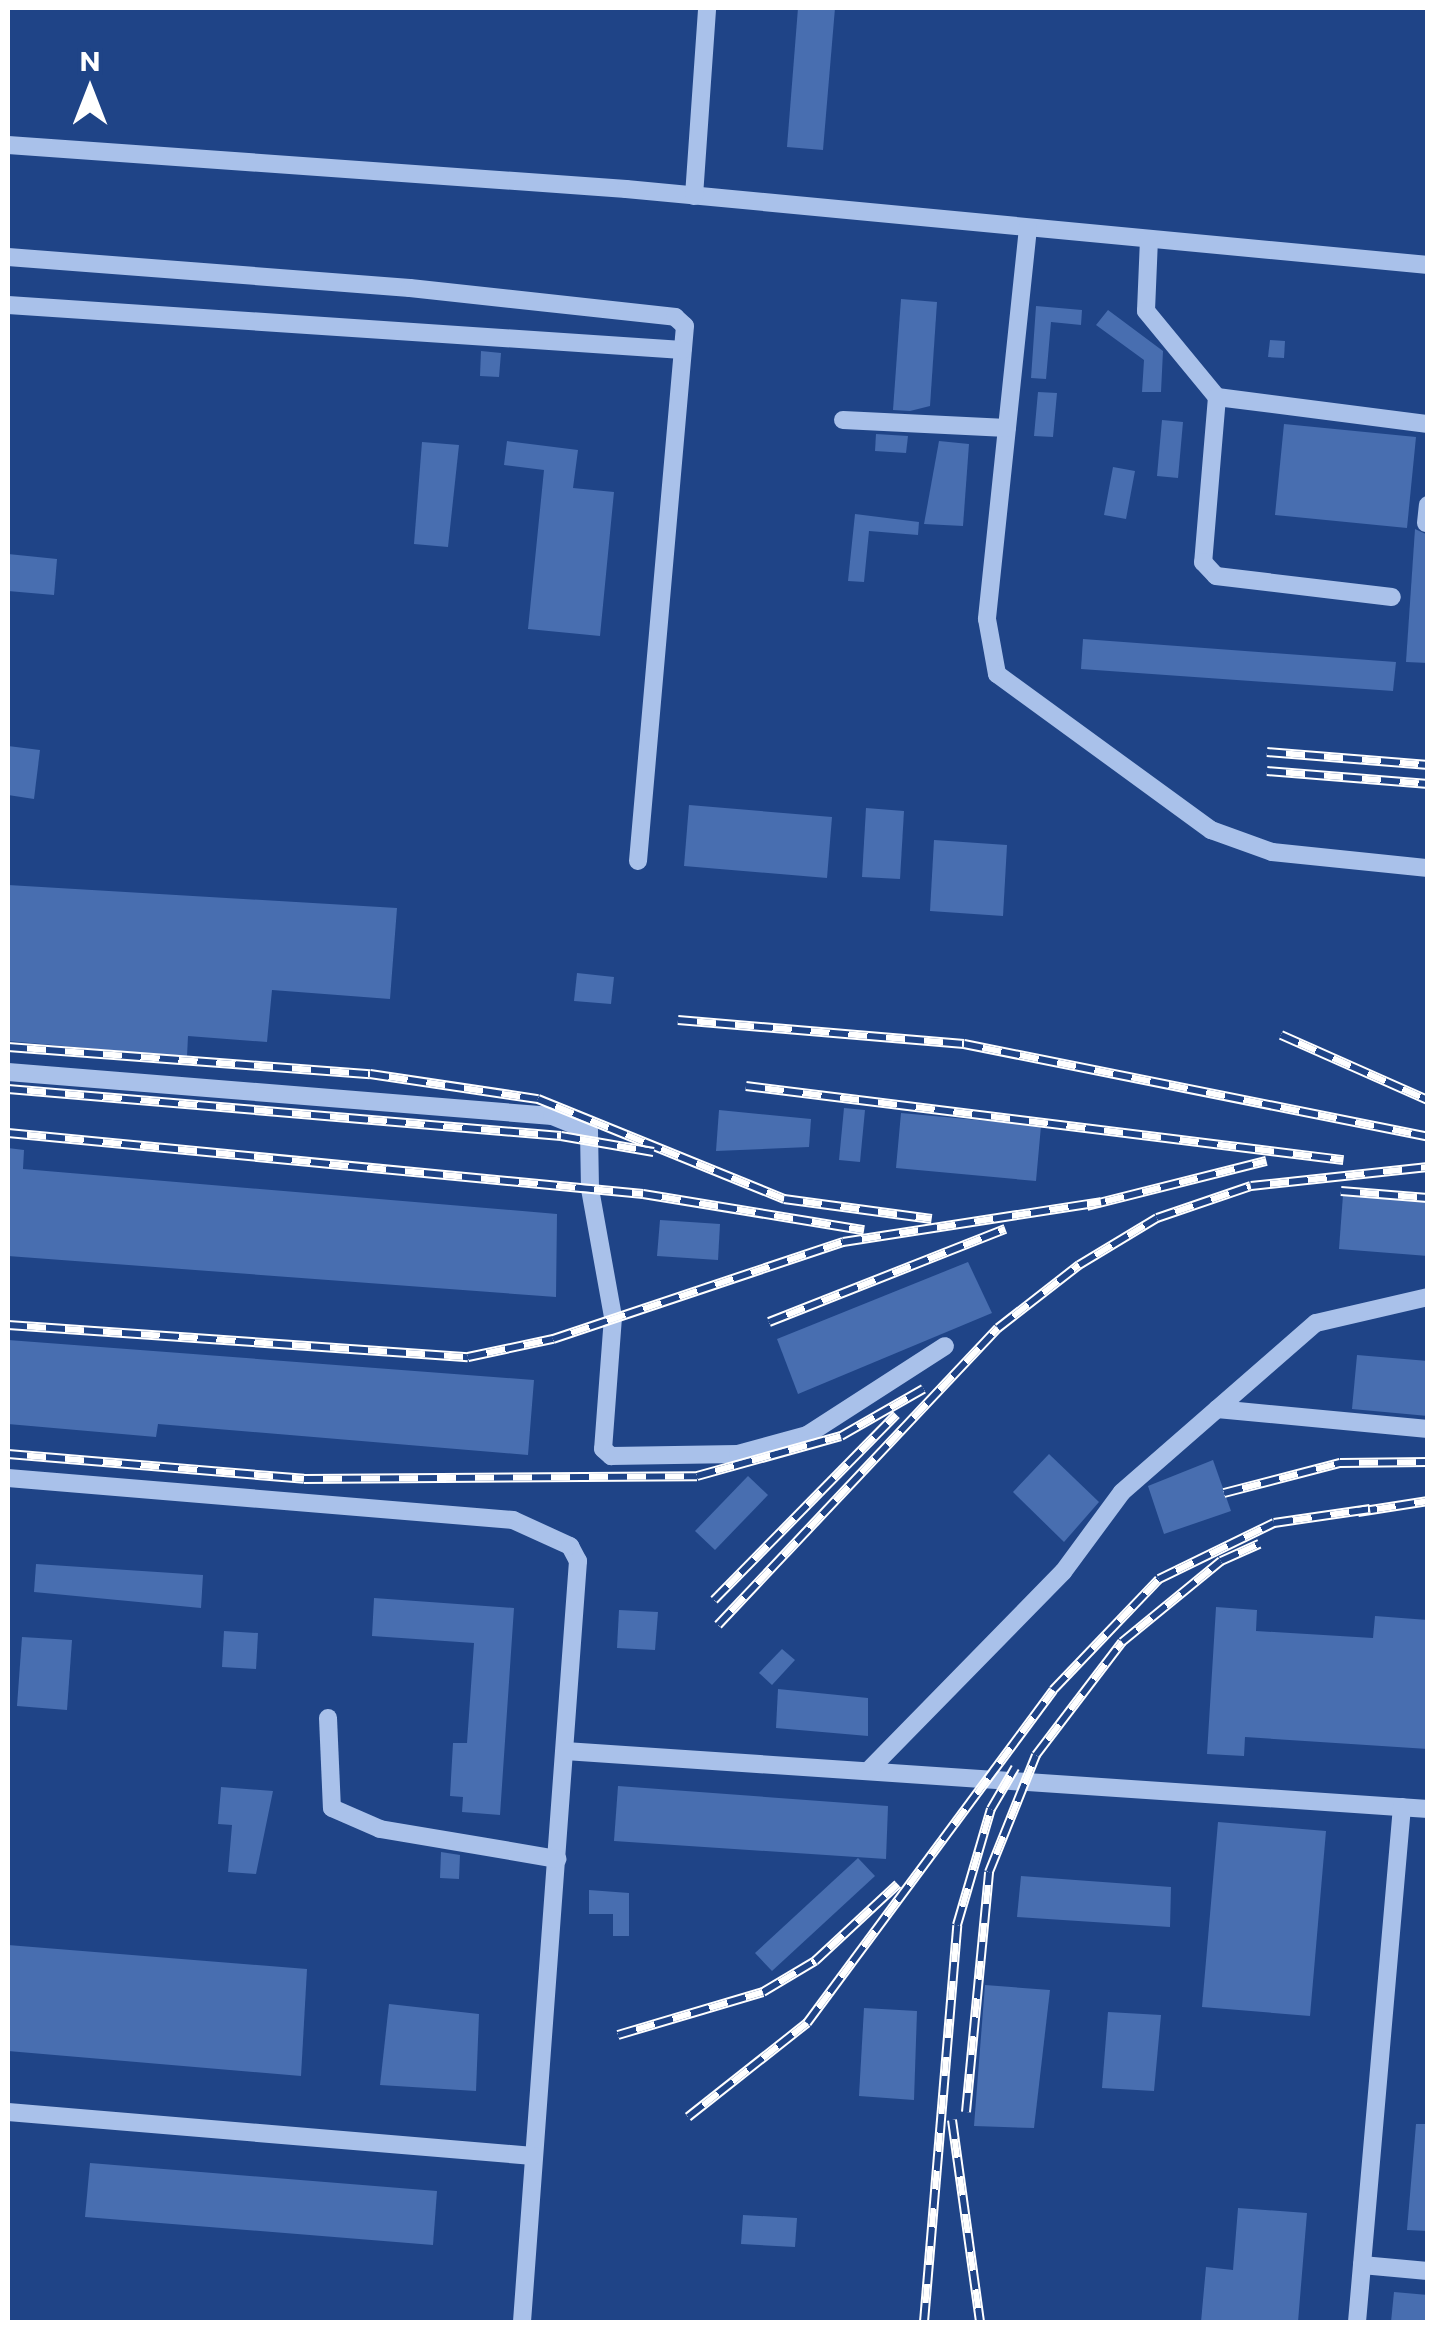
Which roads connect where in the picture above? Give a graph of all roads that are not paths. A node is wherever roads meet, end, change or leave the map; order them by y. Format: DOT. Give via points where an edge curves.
graph roads {
  1 [pos="707,8"];
  2 [pos="8,144"];
  3 [pos="694,196"];
  4 [pos="1028,228"];
  5 [pos="1149,239"];
  6 [pos="8,257"];
  7 [pos="1428,265"];
  8 [pos="8,304"];
  9 [pos="683,350"];
  10 [pos="1218,396"];
  11 [pos="843,420"];
  12 [pos="1428,424"];
  13 [pos="1006,428"];
  14 [pos="1392,597"];
  15 [pos="638,860"];
  16 [pos="1428,868"];
  17 [pos="8,1072"];
  18 [pos="1428,1297"];
  19 [pos="945,1346"];
  20 [pos="1217,1409"];
  21 [pos="1428,1428"];
  22 [pos="8,1478"];
  23 [pos="328,1718"];
  24 [pos="565,1751"];
  25 [pos="868,1771"];
  26 [pos="1402,1807"];
  27 [pos="1428,1809"];
  28 [pos="557,1859"];
  29 [pos="8,2112"];
  30 [pos="533,2156"];
  31 [pos="1362,2265"];
  32 [pos="1428,2271"];
  33 [pos="522,2322"];
  34 [pos="1357,2322"];
  1 -- 3 [label="lane"];
  2 -- 3 [label="lane"];
  3 -- 4 [label="lane"];
  4 -- 5 [label="lane"];
  4 -- 13 [label="lane"];
  5 -- 7 [label="lane"];
  5 -- 10 [label="lane" via="1146,311"];
  6 -- 9 [label="lane" via="675,317 685,326"];
  8 -- 9 [label="lane"];
  9 -- 15 [label="lane"];
  10 -- 12 [label="lane"];
  10 -- 14 [label="lane" via="1203,562 1216,576"];
  11 -- 13 [label="lane"];
  13 -- 16 [label="lane" via="987,619 997,674 1211,830 1272,852"];
  17 -- 19 [label="lane" via="552,1116 590,1131 590,1188 613,1317 602,1449 610,1456 738,1454 806,1435"];
  18 -- 20 [label="lane" via="1316,1323"];
  20 -- 21 [label="lane"];
  20 -- 25 [label="lane" via="1122,1492 1063,1572"];
  22 -- 24 [label="lane" via="552,1530 578,1562"];
  23 -- 28 [label="lane" via="332,1808 380,1829"];
  24 -- 25 [label="lane"];
  24 -- 28 [label="lane"];
  25 -- 26 [label="lane"];
  26 -- 27 [label="lane"];
  26 -- 31 [label="lane"];
  28 -- 30 [label="lane"];
  29 -- 30 [label="lane"];
  30 -- 33 [label="lane"];
  31 -- 32 [label="lane"];
  31 -- 34 [label="lane"];
}
